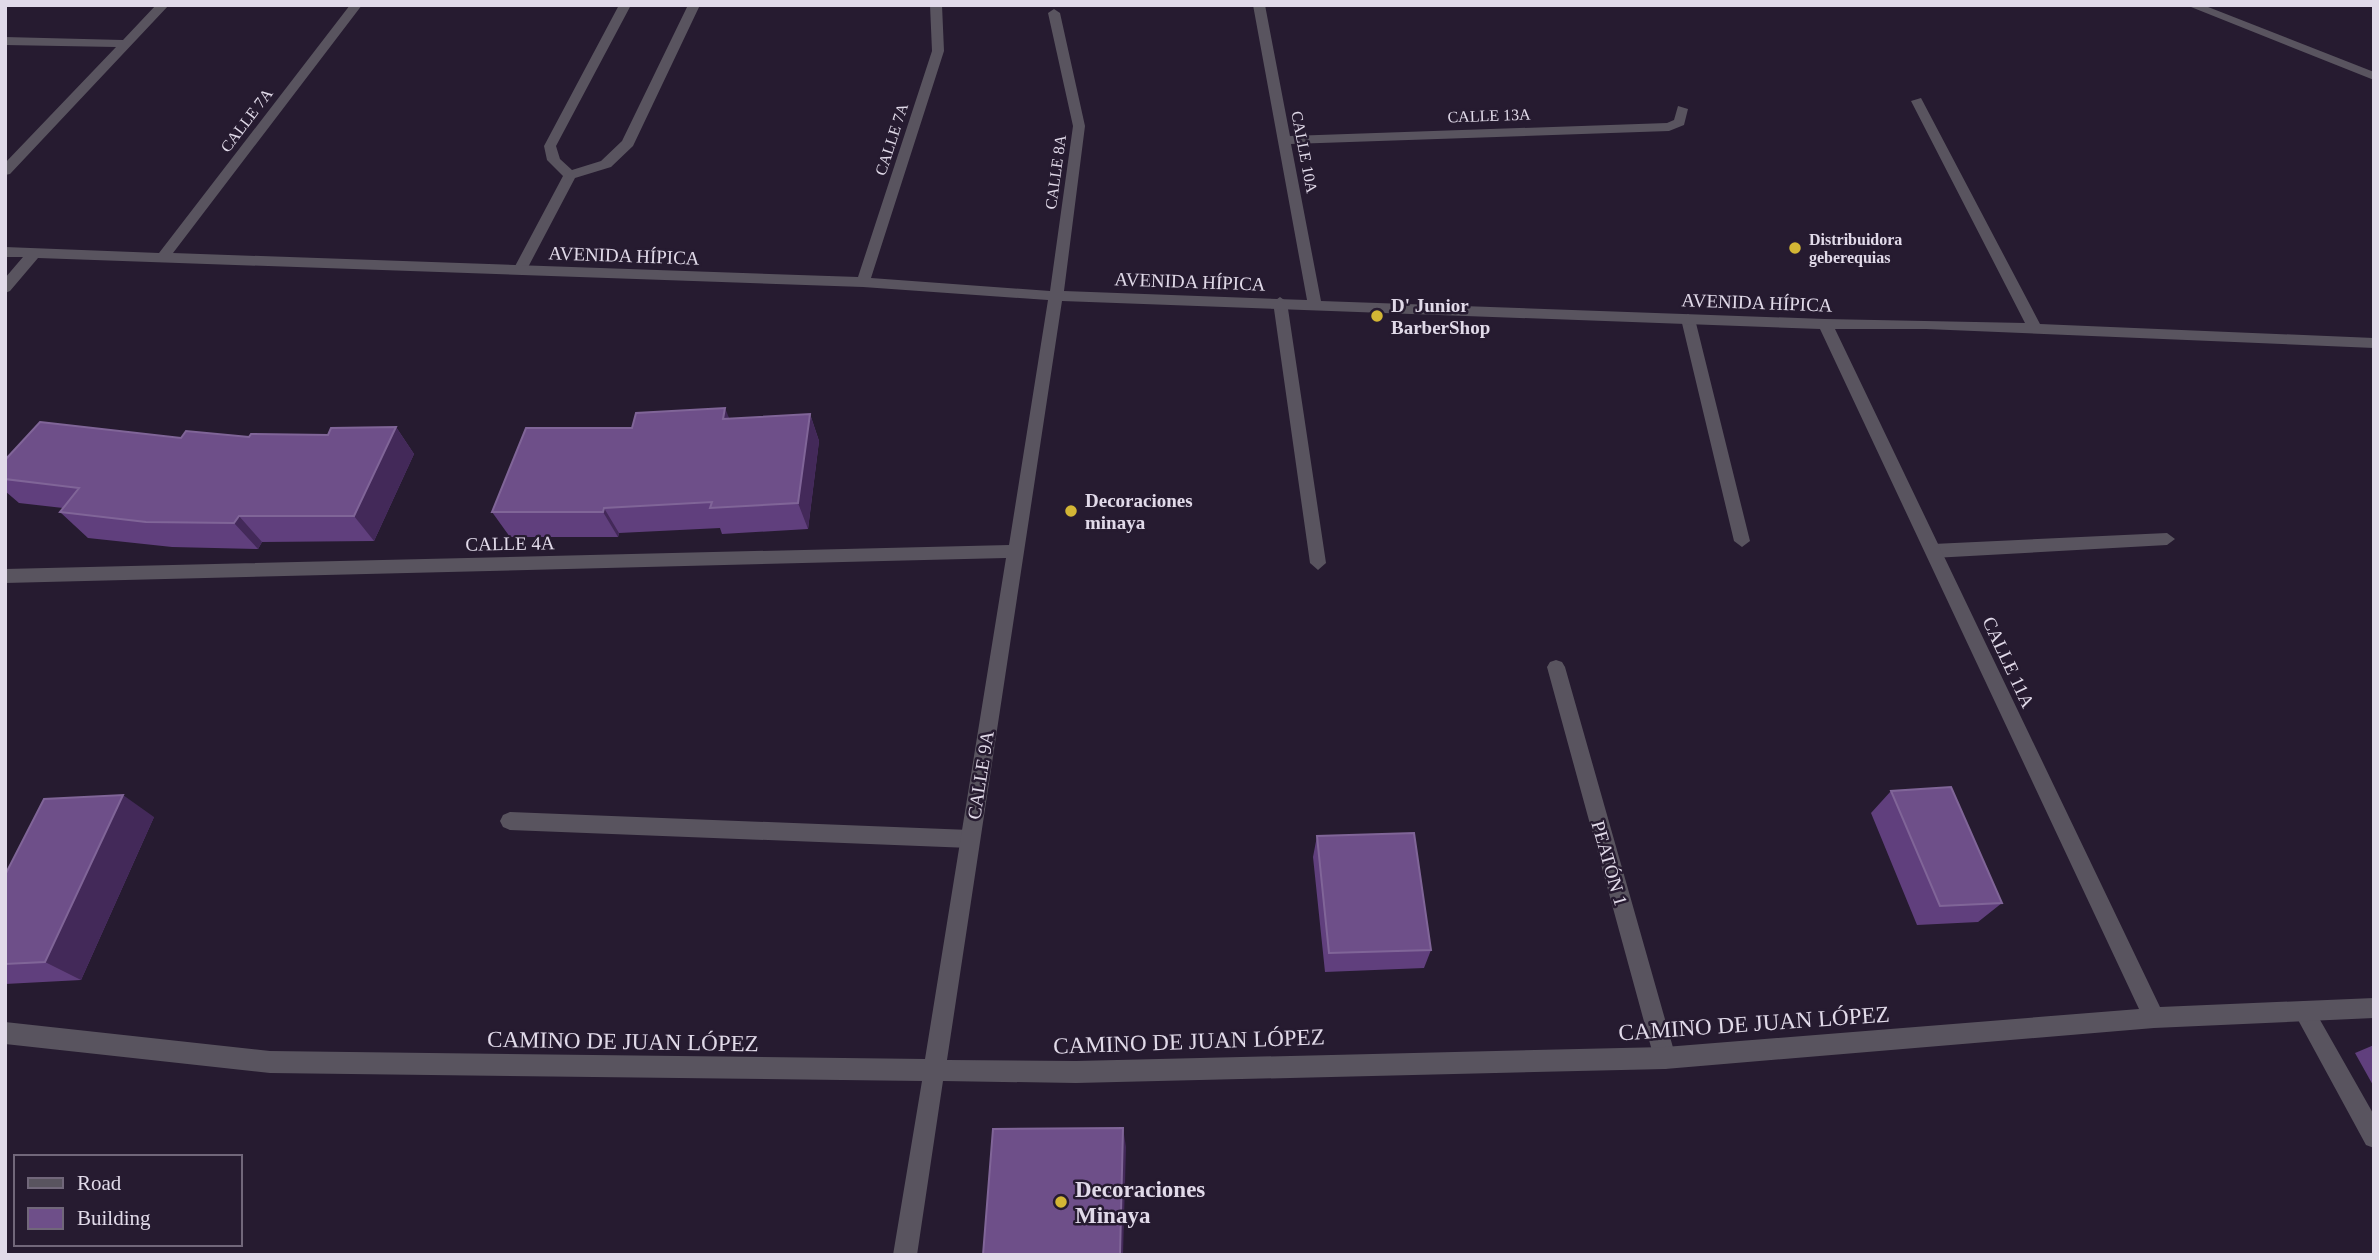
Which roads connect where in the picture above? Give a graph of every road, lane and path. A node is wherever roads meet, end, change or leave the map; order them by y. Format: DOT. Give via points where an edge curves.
graph roads {
  1 [pos="163,5"];
  2 [pos="356,5"];
  3 [pos="625,5"];
  4 [pos="694,5"];
  5 [pos="936,5"];
  6 [pos="1259,5"];
  7 [pos="2192,5"];
  8 [pos="1054,13"];
  9 [pos="5,41"];
  10 [pos="126,44"];
  11 [pos="2374,76"];
  12 [pos="1917,101"];
  13 [pos="1682,108"];
  14 [pos="1286,140"];
  15 [pos="11,158"];
  16 [pos="5,171"];
  17 [pos="570,175"];
  18 [pos="5,252"];
  19 [pos="34,253"];
  20 [pos="164,256"];
  21 [pos="520,270"];
  22 [pos="863,282"];
  23 [pos="5,288"];
  24 [pos="1056,296"];
  25 [pos="1280,302"];
  26 [pos="1315,305"];
  27 [pos="1688,319"];
  28 [pos="1825,324"];
  29 [pos="2035,328"];
  30 [pos="2374,343"];
  31 [pos="2166,539"];
  32 [pos="1742,541"];
  33 [pos="1016,551"];
  34 [pos="1933,551"];
  35 [pos="1318,563"];
  36 [pos="5,576"];
  37 [pos="1556,667"];
  38 [pos="510,821"];
  39 [pos="970,839"];
  40 [pos="2374,1008"];
  41 [pos="2304,1011"];
  42 [pos="2154,1018"];
  43 [pos="5,1033"];
  44 [pos="1665,1058"];
  45 [pos="932,1071"];
  46 [pos="2374,1137"];
  47 [pos="905,1255"];
  1 -- 10 [label="street"];
  2 -- 20 [label="street, CALLE 7A"];
  3 -- 17 [label="street" via="550,146 554,160"];
  4 -- 17 [label="street" via="628,143 607,164"];
  5 -- 22 [label="street, CALLE 7A" via="938,51"];
  6 -- 14 [label="street, CALLE 10A"];
  7 -- 11 [label="street"];
  8 -- 24 [label="street, CALLE 8A" via="1079,126"];
  9 -- 10 [label="street"];
  10 -- 15 [label="street"];
  12 -- 29 [label="street"];
  13 -- 14 [label="street, CALLE 13A" via="1680,122 1669,127"];
  14 -- 26 [label="street, CALLE 10A"];
  15 -- 16 [label="street"];
  17 -- 21 [label="street"];
  18 -- 19 [label="street, AVENIDA HÍPICA"];
  19 -- 20 [label="street, AVENIDA HÍPICA"];
  19 -- 23 [label="street"];
  20 -- 21 [label="street, AVENIDA HÍPICA"];
  21 -- 22 [label="street, AVENIDA HÍPICA"];
  22 -- 24 [label="street, AVENIDA HÍPICA"];
  24 -- 25 [label="street, AVENIDA HÍPICA"];
  24 -- 33 [label="street, CALLE 9A"];
  25 -- 26 [label="street, AVENIDA HÍPICA"];
  25 -- 35 [label="street"];
  26 -- 27 [label="street, AVENIDA HÍPICA"];
  27 -- 28 [label="street, AVENIDA HÍPICA"];
  27 -- 32 [label="street"];
  28 -- 29 [label="street, AVENIDA HÍPICA"];
  28 -- 34 [label="street, CALLE 11A"];
  29 -- 30 [label="street, AVENIDA HÍPICA"];
  31 -- 34 [label="street"];
  33 -- 36 [label="street, CALLE 4A"];
  33 -- 39 [label="street, CALLE 9A"];
  34 -- 42 [label="street, CALLE 11A"];
  37 -- 44 [label="street, PEATÓN 1"];
  38 -- 39 [label="street"];
  39 -- 45 [label="street, CALLE 9A"];
  40 -- 41 [label="street, CAMINO DE JUAN LÓPEZ"];
  41 -- 42 [label="street, CAMINO DE JUAN LÓPEZ"];
  41 -- 46 [label="street"];
  42 -- 44 [label="street, CAMINO DE JUAN LÓPEZ"];
  43 -- 45 [label="street, CAMINO DE JUAN LÓPEZ" via="270,1062"];
  44 -- 45 [label="street, CAMINO DE JUAN LÓPEZ" via="1076,1072"];
  45 -- 47 [label="street, CALLE 9A"];
}
